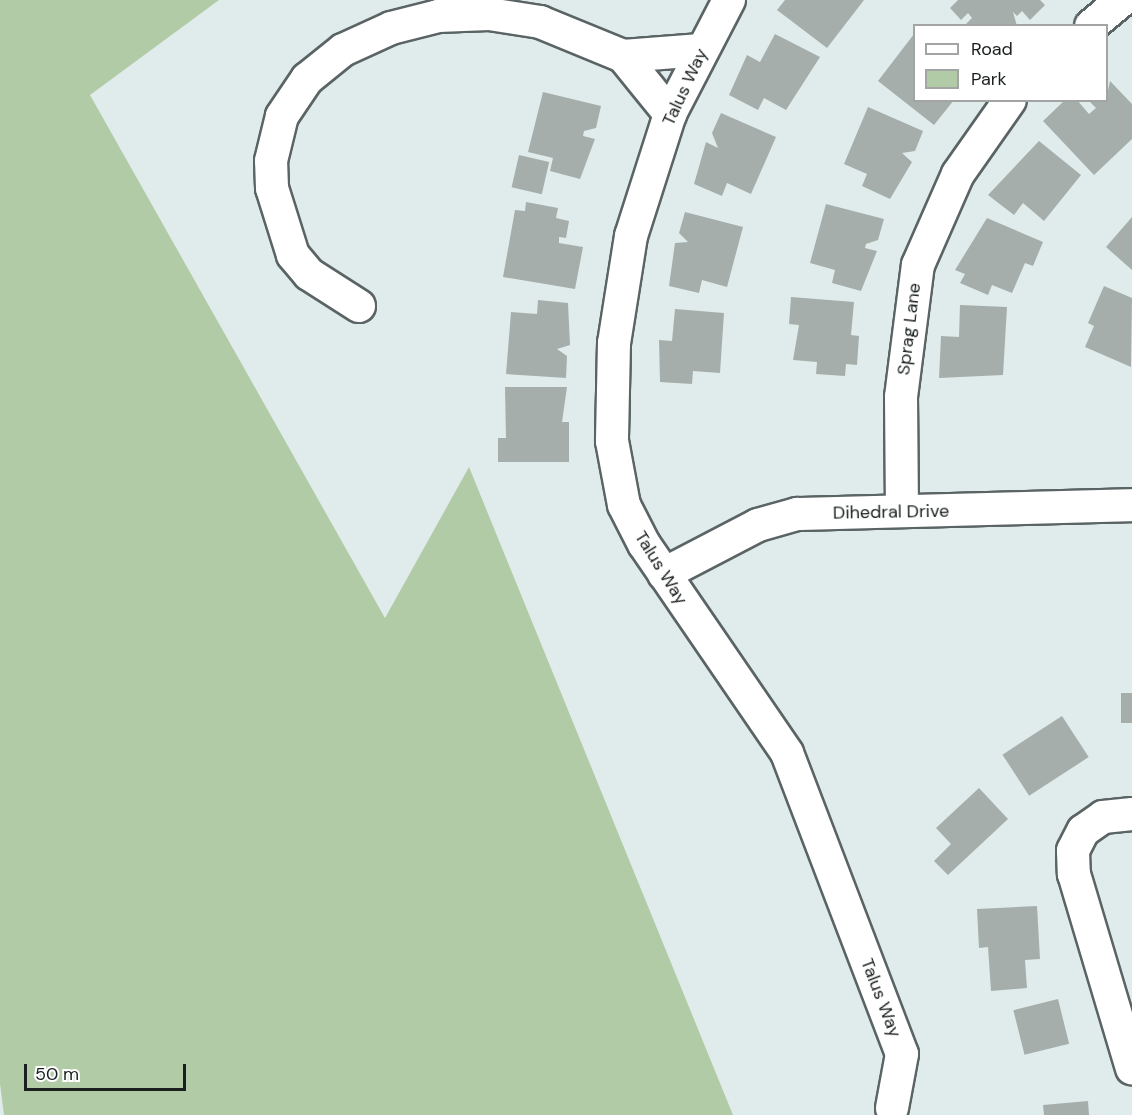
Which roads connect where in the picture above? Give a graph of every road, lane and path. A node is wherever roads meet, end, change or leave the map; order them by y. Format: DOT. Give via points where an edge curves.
graph roads {
  1 [pos="729,0"];
  2 [pos="1122,0"];
  3 [pos="1093,24"];
  4 [pos="701,50"];
  5 [pos="623,56"];
  6 [pos="1009,102"];
  7 [pos="670,114"];
  8 [pos="359,306"];
  9 [pos="1132,505"];
  10 [pos="902,511"];
  11 [pos="663,574"];
  12 [pos="1132,814"];
  13 [pos="1132,1069"];
  14 [pos="892,1108"];
  1 -- 4 [label="street, Talus Way"];
  2 -- 3 [label="street"];
  4 -- 5 [label="street"];
  4 -- 7 [label="street, Talus Way"];
  5 -- 7 [label="street"];
  5 -- 8 [label="street" via="540,22 489,15 438,16 370,36 307,79 276,136 271,161 276,212 293,255 309,274"];
  6 -- 10 [label="street, Sprag Lane" via="958,174 918,265 901,398"];
  7 -- 11 [label="street, Talus Way" via="631,236 620,291 612,396 612,441 624,505"];
  9 -- 10 [label="street, Dihedral Drive"];
  10 -- 11 [label="street, Dihedral Drive" via="797,514 758,525"];
  11 -- 14 [label="street, Talus Way" via="787,753 902,1054"];
  12 -- 13 [label="street" via="1102,817 1083,831 1072,851 1074,874"];
}
